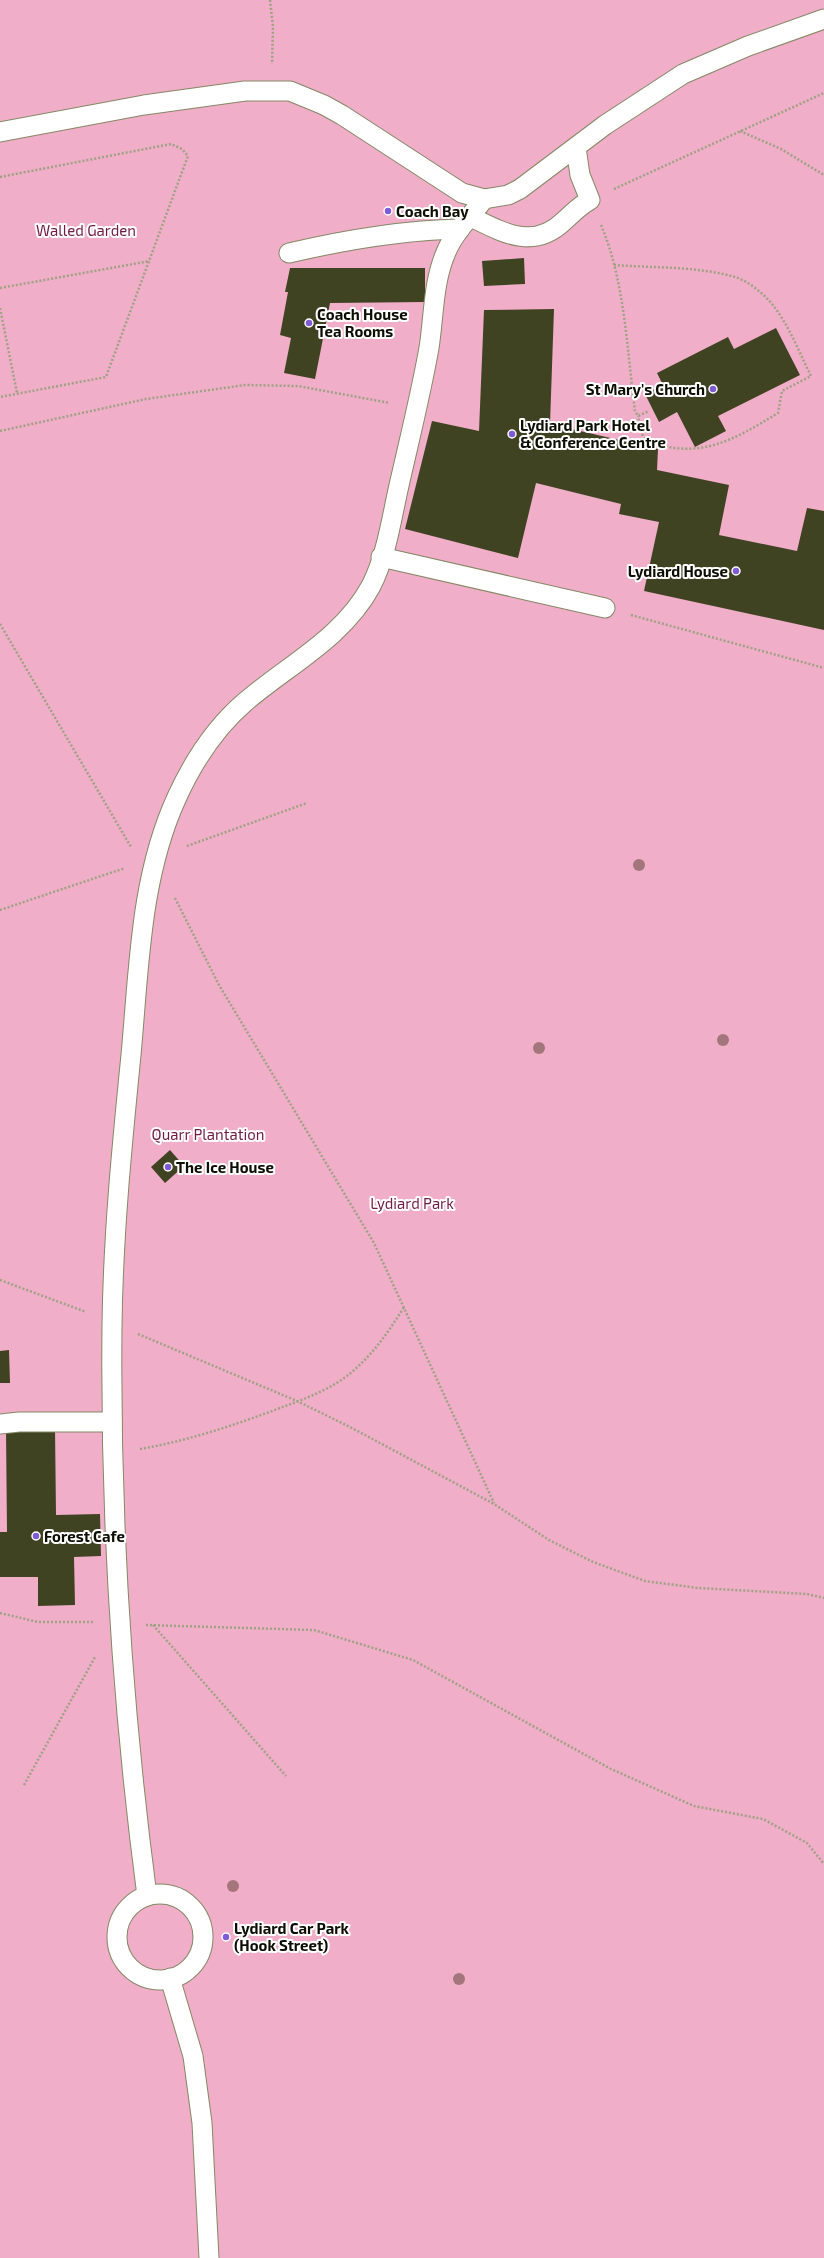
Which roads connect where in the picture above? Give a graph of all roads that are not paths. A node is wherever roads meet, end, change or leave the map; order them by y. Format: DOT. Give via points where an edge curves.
graph roads {
  1 [pos="824,19"];
  2 [pos="0,132"];
  3 [pos="576,148"];
  4 [pos="484,199"];
  5 [pos="466,223"];
  6 [pos="289,253"];
  7 [pos="381,557"];
  8 [pos="605,608"];
  9 [pos="112,1422"];
  10 [pos="0,1424"];
  11 [pos="147,1896"];
  12 [pos="170,1978"];
  13 [pos="210,2258"];
  1 -- 3 [label="lane" via="748,46 683,74 605,125"];
  2 -- 4 [label="lane" via="144,105 245,91 290,92 324,105 462,194"];
  3 -- 4 [label="lane" via="520,189 503,196"];
  3 -- 5 [label="lane" via="580,176 590,200 558,226 531,237 518,237"];
  4 -- 5 [label="lane"];
  5 -- 6 [label="lane" via="317,246"];
  5 -- 7 [label="lane" via="452,239 439,271 428,351"];
  7 -- 8 [label="lane"];
  7 -- 9 [label="lane" via="370,586 352,612 310,655 244,703 219,729 177,796 156,858 145,915 118,1206 112,1322"];
  9 -- 10 [label="lane"];
  9 -- 11 [label="lane" via="119,1622 127,1723"];
  11 -- 12 [label="lane" via="133,1903 125,1912 117,1936 118,1948 131,1969 141,1976 153,1979"];
  11 -- 12 [label="lane" via="168,1894 179,1898 190,1905 202,1925 203,1942 196,1961 188,1970"];
  12 -- 13 [label="lane" via="192,2056 201,2116"];
}
